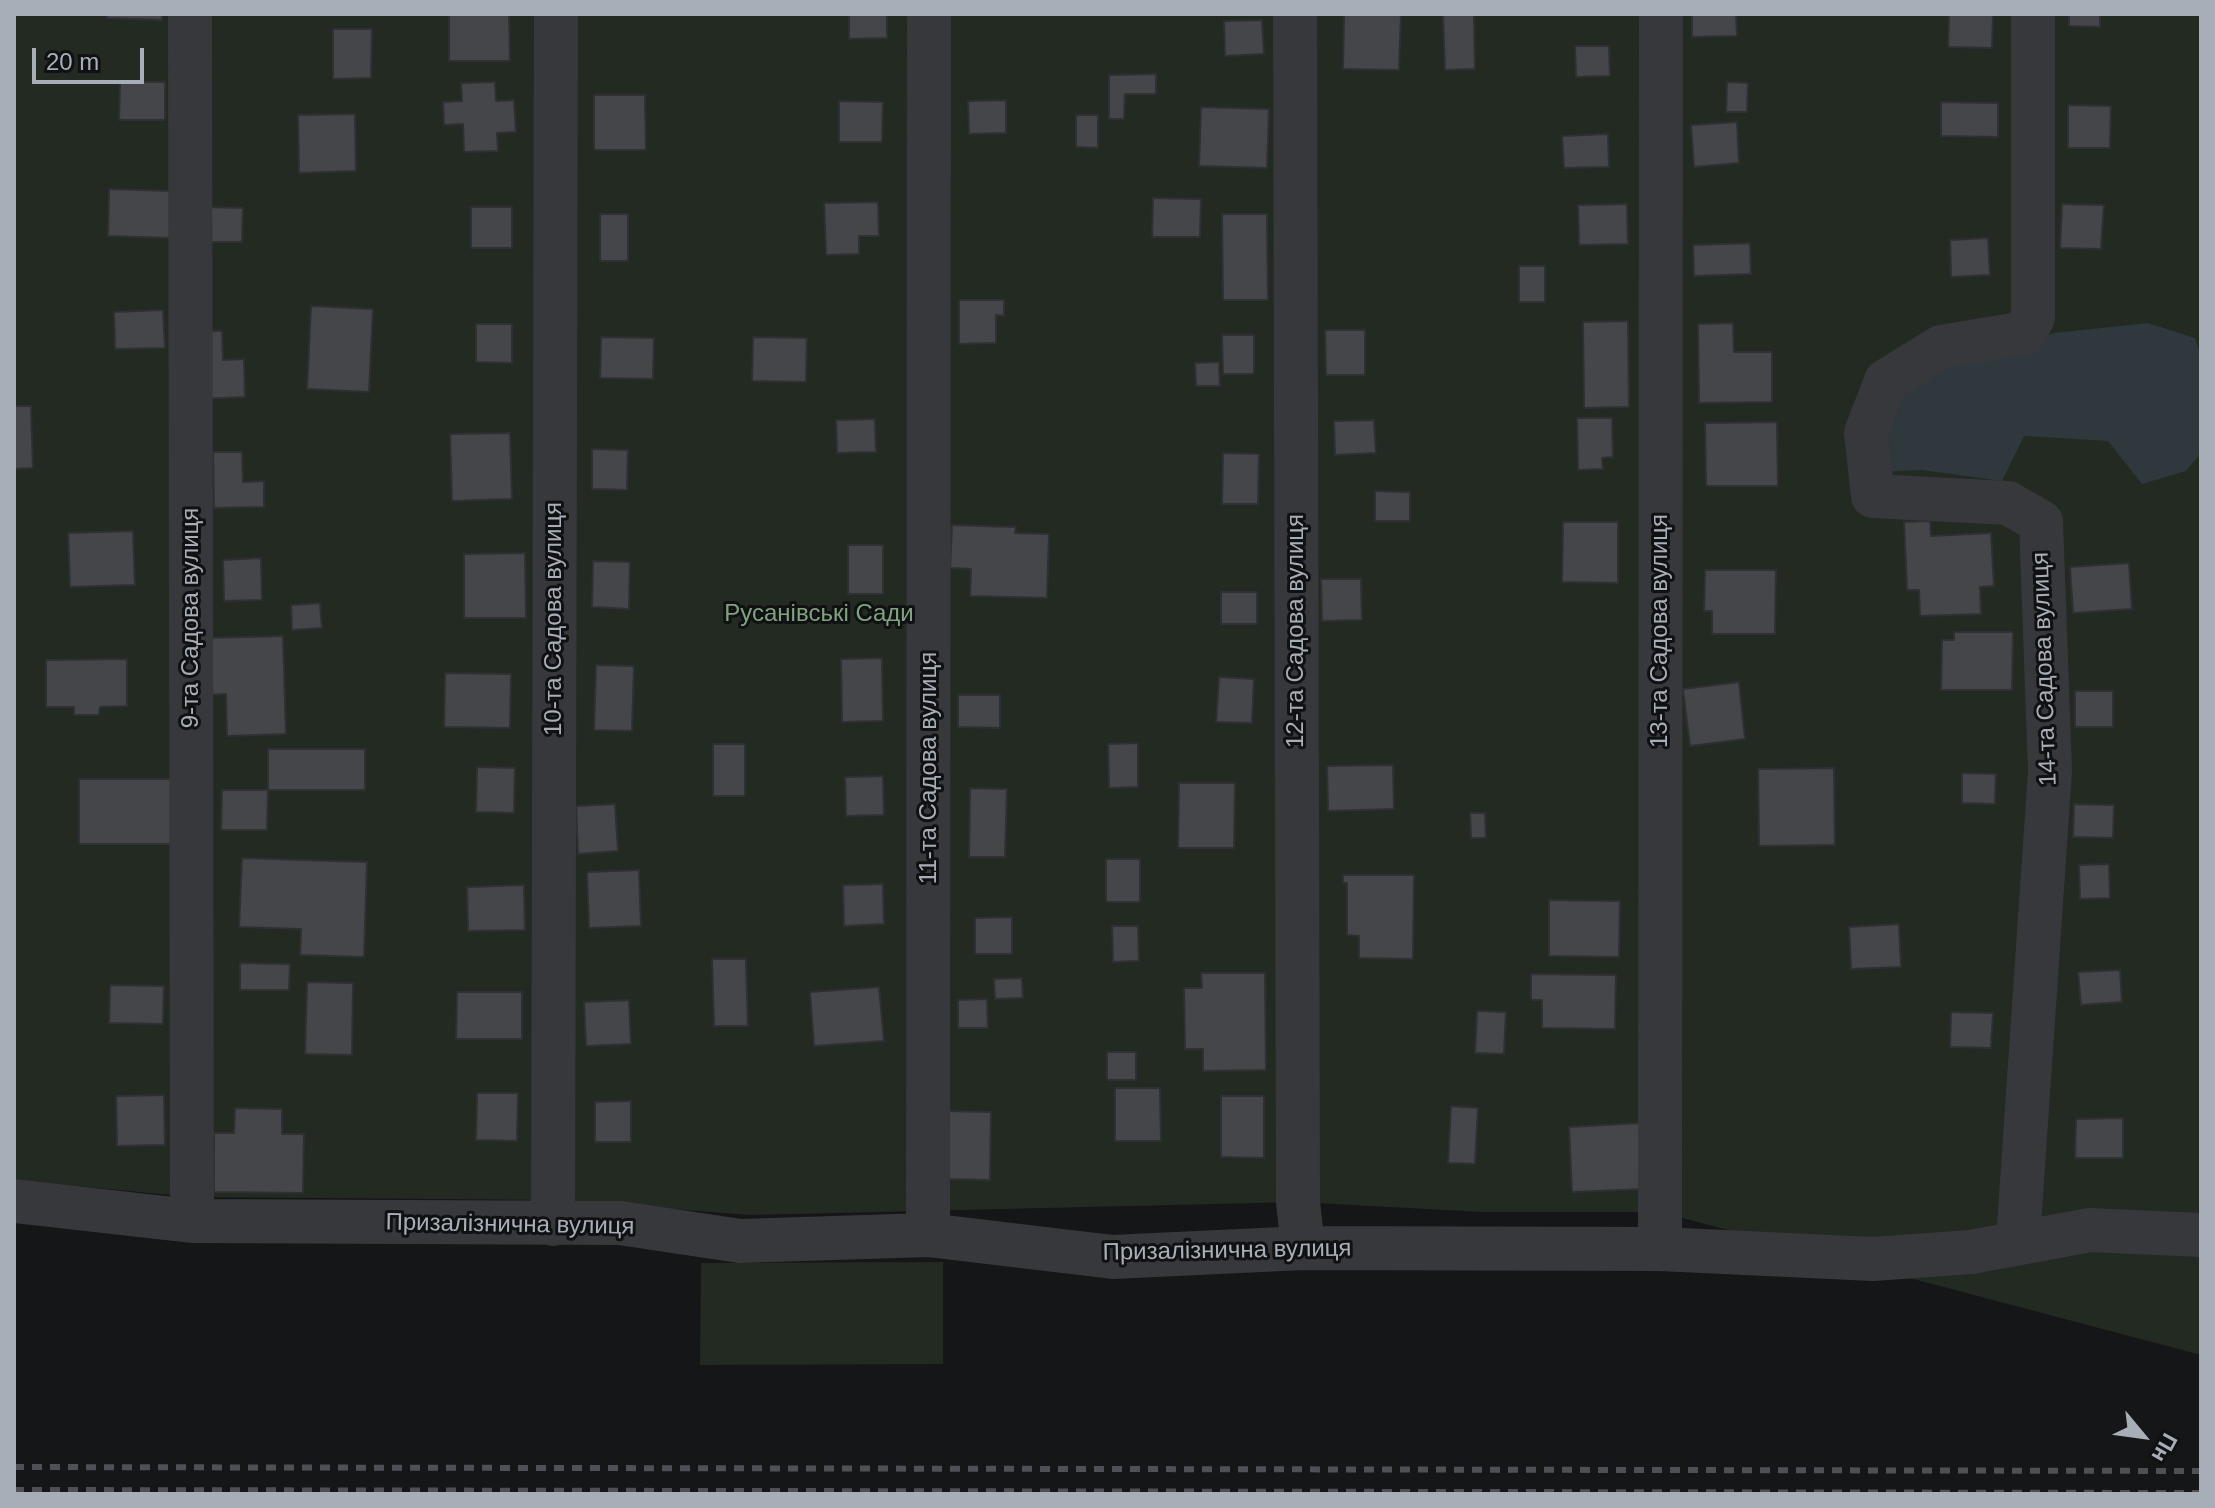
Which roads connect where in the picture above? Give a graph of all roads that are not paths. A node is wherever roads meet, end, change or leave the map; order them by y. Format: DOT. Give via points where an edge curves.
graph roads {
  1 [pos="190,14"];
  2 [pos="556,14"];
  3 [pos="929,14"];
  4 [pos="1295,14"];
  5 [pos="1661,14"];
  6 [pos="2033,14"];
  7 [pos="14,1201"];
  8 [pos="192,1221"];
  9 [pos="553,1224"];
  10 [pos="928,1235"];
  11 [pos="2201,1235"];
  12 [pos="2018,1240"];
  13 [pos="1303,1248"];
  14 [pos="1660,1249"];
  1 -- 8 [label="street, 9-та Садова вулиця"];
  2 -- 9 [label="street, 10-та Садова вулиця"];
  3 -- 10 [label="street, 11-та Садова вулиця"];
  4 -- 13 [label="street, 12-та Садова вулиця" via="1298,1202"];
  5 -- 14 [label="street, 13-та Садова вулиця"];
  6 -- 12 [label="street, 14-та Садова вулиця" via="2033,317 2025,333 1941,347 1886,381 1866,433 1873,496 2008,503 2041,522 2050,771"];
  7 -- 8 [label="street, Призалізнична вулиця"];
  8 -- 9 [label="street, Призалізнична вулиця"];
  9 -- 10 [label="street, Призалізнична вулиця" via="620,1223 740,1241"];
  10 -- 13 [label="street, Призалізнична вулиця" via="1113,1257"];
  11 -- 12 [label="street, Призалізнична вулиця" via="2090,1230"];
  12 -- 14 [label="street, Призалізнична вулиця" via="1971,1252 1873,1259"];
  13 -- 14 [label="street, Призалізнична вулиця"];
}
